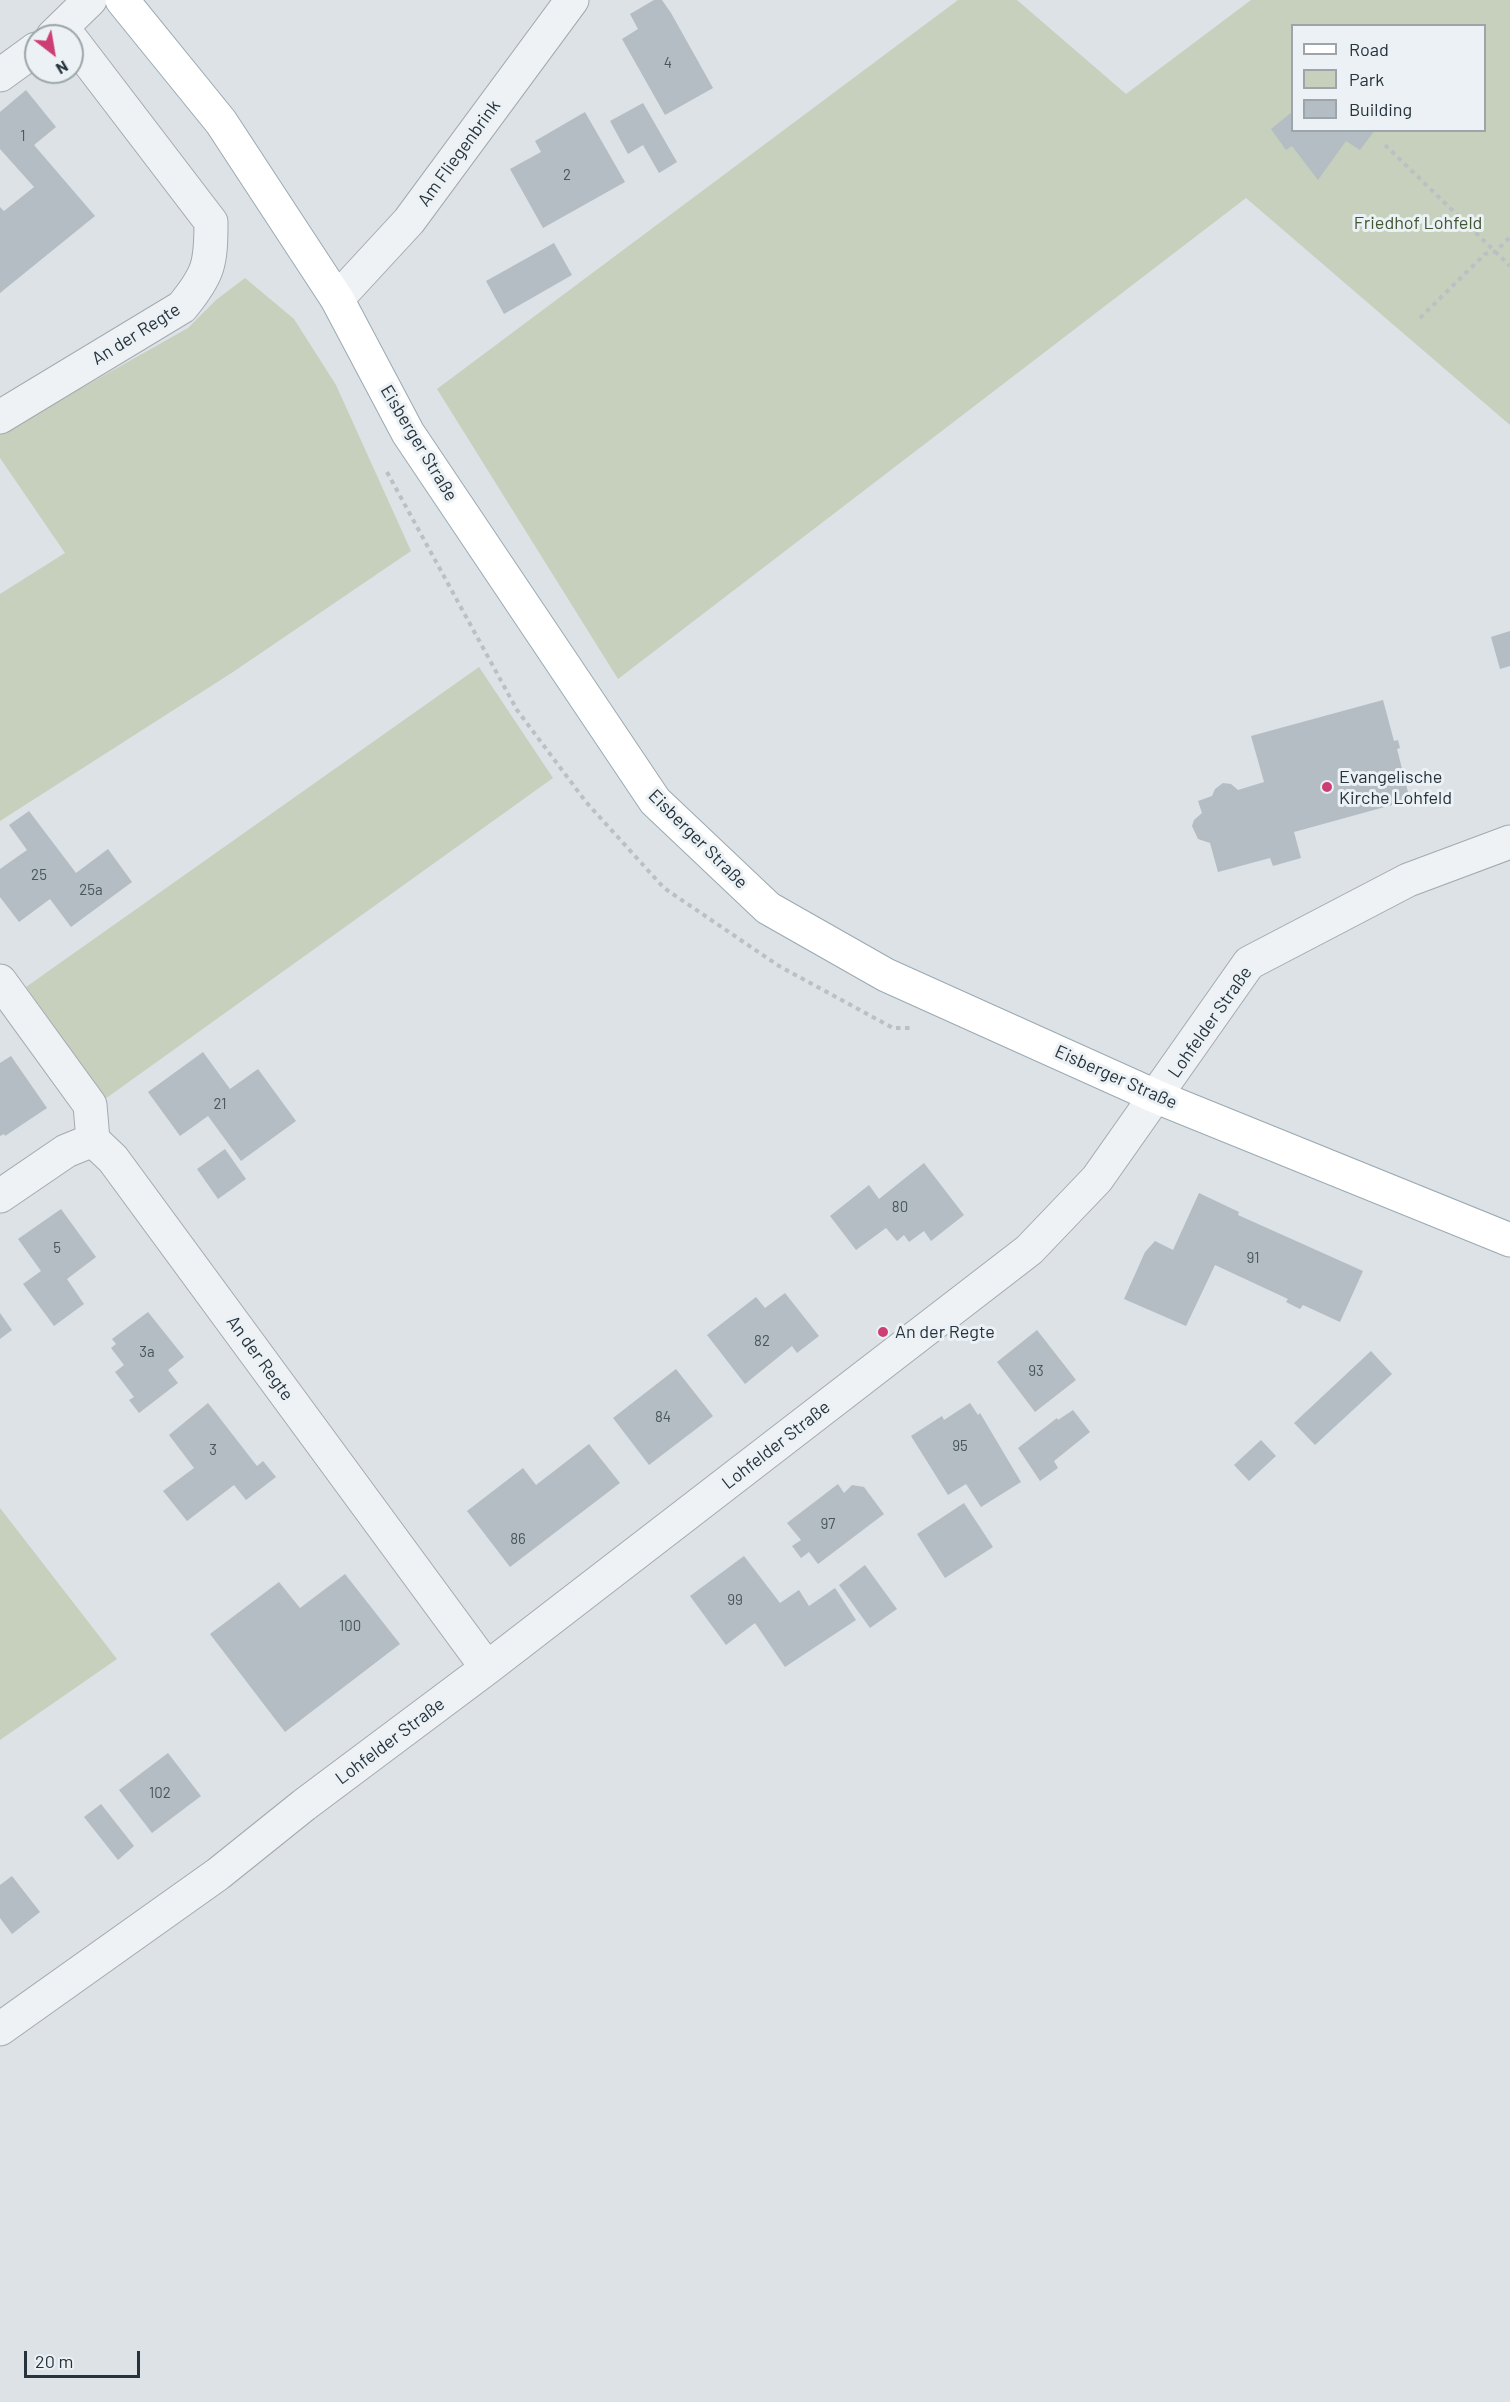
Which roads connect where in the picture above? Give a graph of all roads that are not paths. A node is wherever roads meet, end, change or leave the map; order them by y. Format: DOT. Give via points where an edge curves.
graph roads {
  1 [pos="90,0"];
  2 [pos="122,0"];
  3 [pos="572,0"];
  4 [pos="72,24"];
  5 [pos="24,58"];
  6 [pos="84,60"];
  7 [pos="0,75"];
  8 [pos="337,299"];
  9 [pos="0,417"];
  10 [pos="1510,843"];
  11 [pos="0,981"];
  12 [pos="1157,1097"];
  13 [pos="93,1140"];
  14 [pos="0,1196"];
  15 [pos="1510,1240"];
  16 [pos="487,1668"];
  17 [pos="0,2029"];
  1 -- 4 [label="street"];
  2 -- 8 [label="main road, Eisberger Straße" via="221,122"];
  3 -- 8 [label="street, Am Fliegenbrink" via="409,221"];
  5 -- 7 [label="street"];
  6 -- 9 [label="street, An der Regte" via="211,222 211,259 201,284 182,307"];
  8 -- 12 [label="main road, Eisberger Straße" via="408,432 655,801 768,908 886,975"];
  10 -- 12 [label="street, Lohfelder Straße" via="1408,880 1249,963"];
  11 -- 13 [label="street" via="90,1105"];
  12 -- 15 [label="main road, Eisberger Straße"];
  12 -- 16 [label="street, Lohfelder Straße" via="1097,1179 1029,1250"];
  13 -- 14 [label="street" via="66,1151"];
  13 -- 16 [label="street, An der Regte" via="113,1159"];
  16 -- 17 [label="street, Lohfelder Straße" via="303,1805 218,1874"];
}
